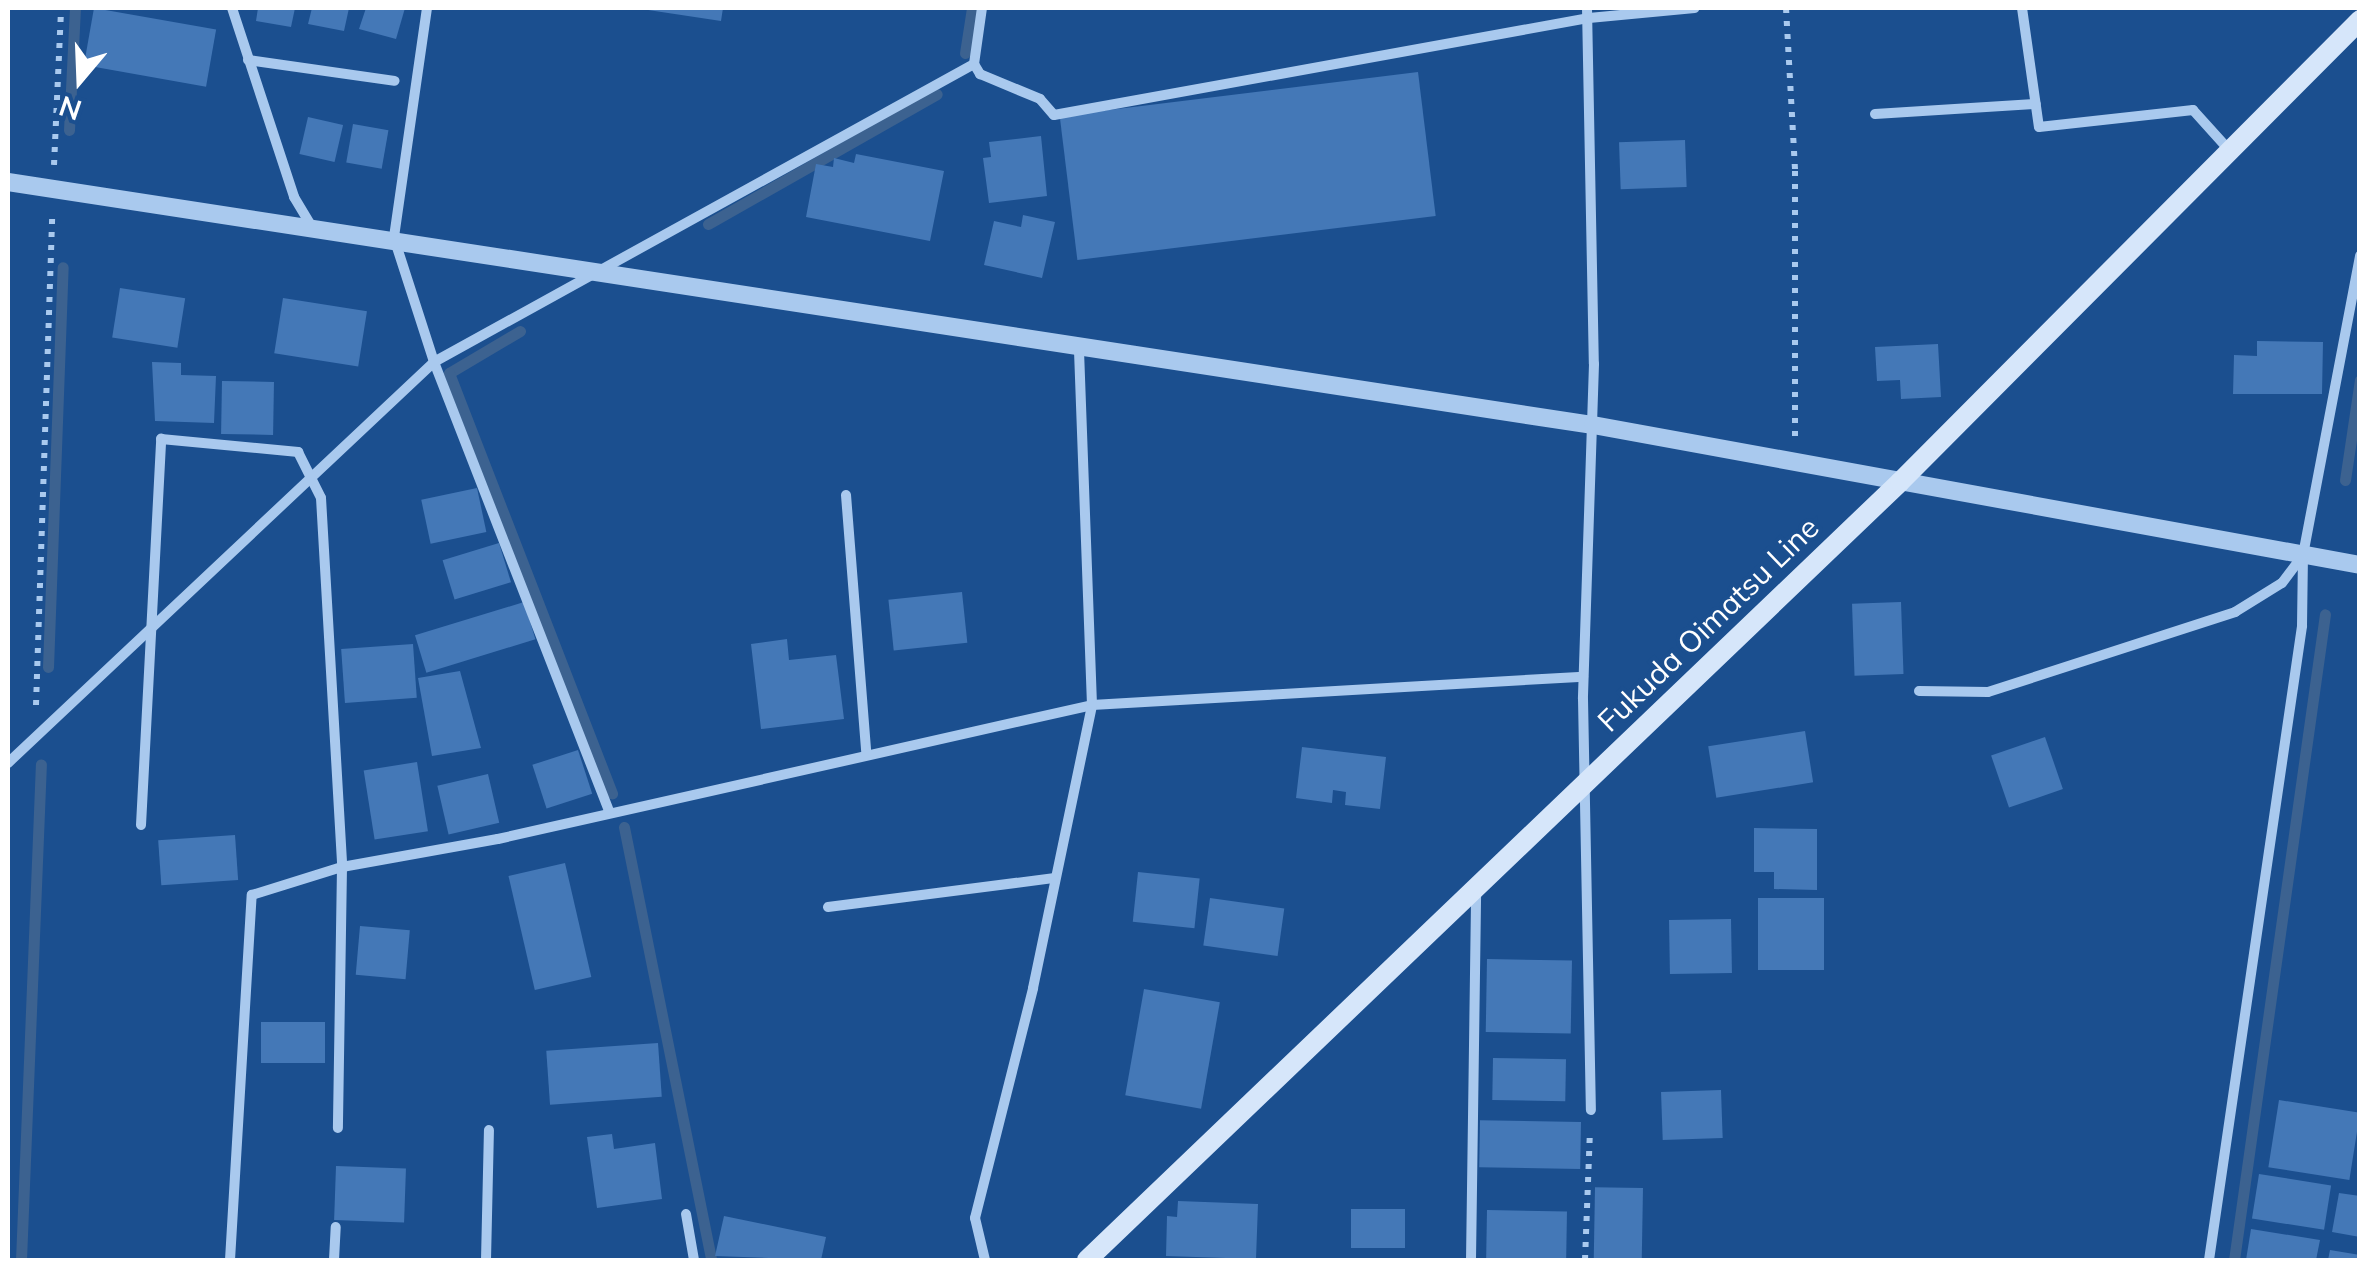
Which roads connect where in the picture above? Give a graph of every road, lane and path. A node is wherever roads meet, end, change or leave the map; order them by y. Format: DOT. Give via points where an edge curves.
graph roads {
  1 [pos="61,8"];
  2 [pos="232,8"];
  3 [pos="427,8"];
  4 [pos="982,8"];
  5 [pos="1694,8"];
  6 [pos="1786,8"];
  7 [pos="2022,8"];
  8 [pos="1588,13"];
  9 [pos="2360,20"];
  10 [pos="248,60"];
  11 [pos="974,64"];
  12 [pos="394,80"];
  13 [pos="2036,104"];
  14 [pos="1875,114"];
  15 [pos="2231,152"];
  16 [pos="8,182"];
  17 [pos="53,189"];
  18 [pos="312,227"];
  19 [pos="394,238"];
  20 [pos="2360,256"];
  21 [pos="600,272"];
  22 [pos="1080,345"];
  23 [pos="434,362"];
  24 [pos="1593,425"];
  25 [pos="1795,461"];
  26 [pos="313,472"];
  27 [pos="1900,482"];
  28 [pos="846,495"];
  29 [pos="2302,555"];
  30 [pos="2360,565"];
  31 [pos="150,623"];
  32 [pos="1583,677"];
  33 [pos="1919,691"];
  34 [pos="1092,706"];
  35 [pos="35,736"];
  36 [pos="866,752"];
  37 [pos="8,763"];
  38 [pos="1586,782"];
  39 [pos="609,812"];
  40 [pos="142,825"];
  41 [pos="342,867"];
  42 [pos="1053,878"];
  43 [pos="1476,883"];
  44 [pos="828,907"];
  45 [pos="1591,1110"];
  46 [pos="338,1128"];
  47 [pos="489,1130"];
  48 [pos="686,1214"];
  49 [pos="336,1226"];
  50 [pos="230,1260"];
  51 [pos="334,1260"];
  52 [pos="486,1260"];
  53 [pos="694,1260"];
  54 [pos="985,1260"];
  55 [pos="1088,1260"];
  56 [pos="1472,1260"];
  57 [pos="1585,1260"];
  58 [pos="2209,1260"];
  1 -- 17 [label="path"];
  2 -- 10 [label="street"];
  3 -- 19 [label="street"];
  4 -- 11 [label="street"];
  5 -- 8 [label="street"];
  6 -- 25 [label="path" via="1795,171"];
  7 -- 13 [label="street"];
  8 -- 11 [label="street" via="1054,115 1040,99 980,74"];
  8 -- 24 [label="street"];
  9 -- 15 [label="main road, Fukuda Oimatsu Line"];
  10 -- 12 [label="street"];
  10 -- 18 [label="street" via="294,197"];
  11 -- 21 [label="street"];
  13 -- 14 [label="street"];
  13 -- 15 [label="street" via="2039,127 2193,110"];
  15 -- 27 [label="main road, Fukuda Oimatsu Line"];
  16 -- 17 [label="street"];
  17 -- 18 [label="street"];
  17 -- 35 [label="path"];
  18 -- 19 [label="street"];
  19 -- 21 [label="street"];
  19 -- 23 [label="street"];
  20 -- 29 [label="street"];
  21 -- 22 [label="street"];
  21 -- 23 [label="street"];
  22 -- 24 [label="street"];
  22 -- 34 [label="street"];
  23 -- 26 [label="street"];
  23 -- 39 [label="street"];
  24 -- 25 [label="street"];
  24 -- 32 [label="street"];
  25 -- 27 [label="street"];
  26 -- 31 [label="street"];
  26 -- 31 [label="street" via="298,452 161,439"];
  26 -- 41 [label="street" via="321,498"];
  27 -- 29 [label="street"];
  27 -- 38 [label="main road, Fukuda Oimatsu Line"];
  28 -- 36 [label="street"];
  29 -- 30 [label="street"];
  29 -- 33 [label="street" via="2282,583 2235,612 1988,692"];
  29 -- 58 [label="street" via="2302,626"];
  31 -- 35 [label="street"];
  31 -- 40 [label="street"];
  32 -- 34 [label="street"];
  32 -- 38 [label="street"];
  34 -- 36 [label="street"];
  34 -- 42 [label="street"];
  35 -- 37 [label="street"];
  36 -- 39 [label="street"];
  38 -- 43 [label="main road, Fukuda Oimatsu Line"];
  38 -- 45 [label="street"];
  39 -- 41 [label="street"];
  41 -- 46 [label="street"];
  41 -- 50 [label="street" via="252,895"];
  42 -- 44 [label="street"];
  42 -- 54 [label="street" via="1033,988 975,1218"];
  43 -- 55 [label="main road, Fukuda Oimatsu Line"];
  43 -- 56 [label="street"];
  45 -- 57 [label="path"];
  47 -- 52 [label="street"];
  48 -- 53 [label="street"];
  49 -- 51 [label="street"];
}
